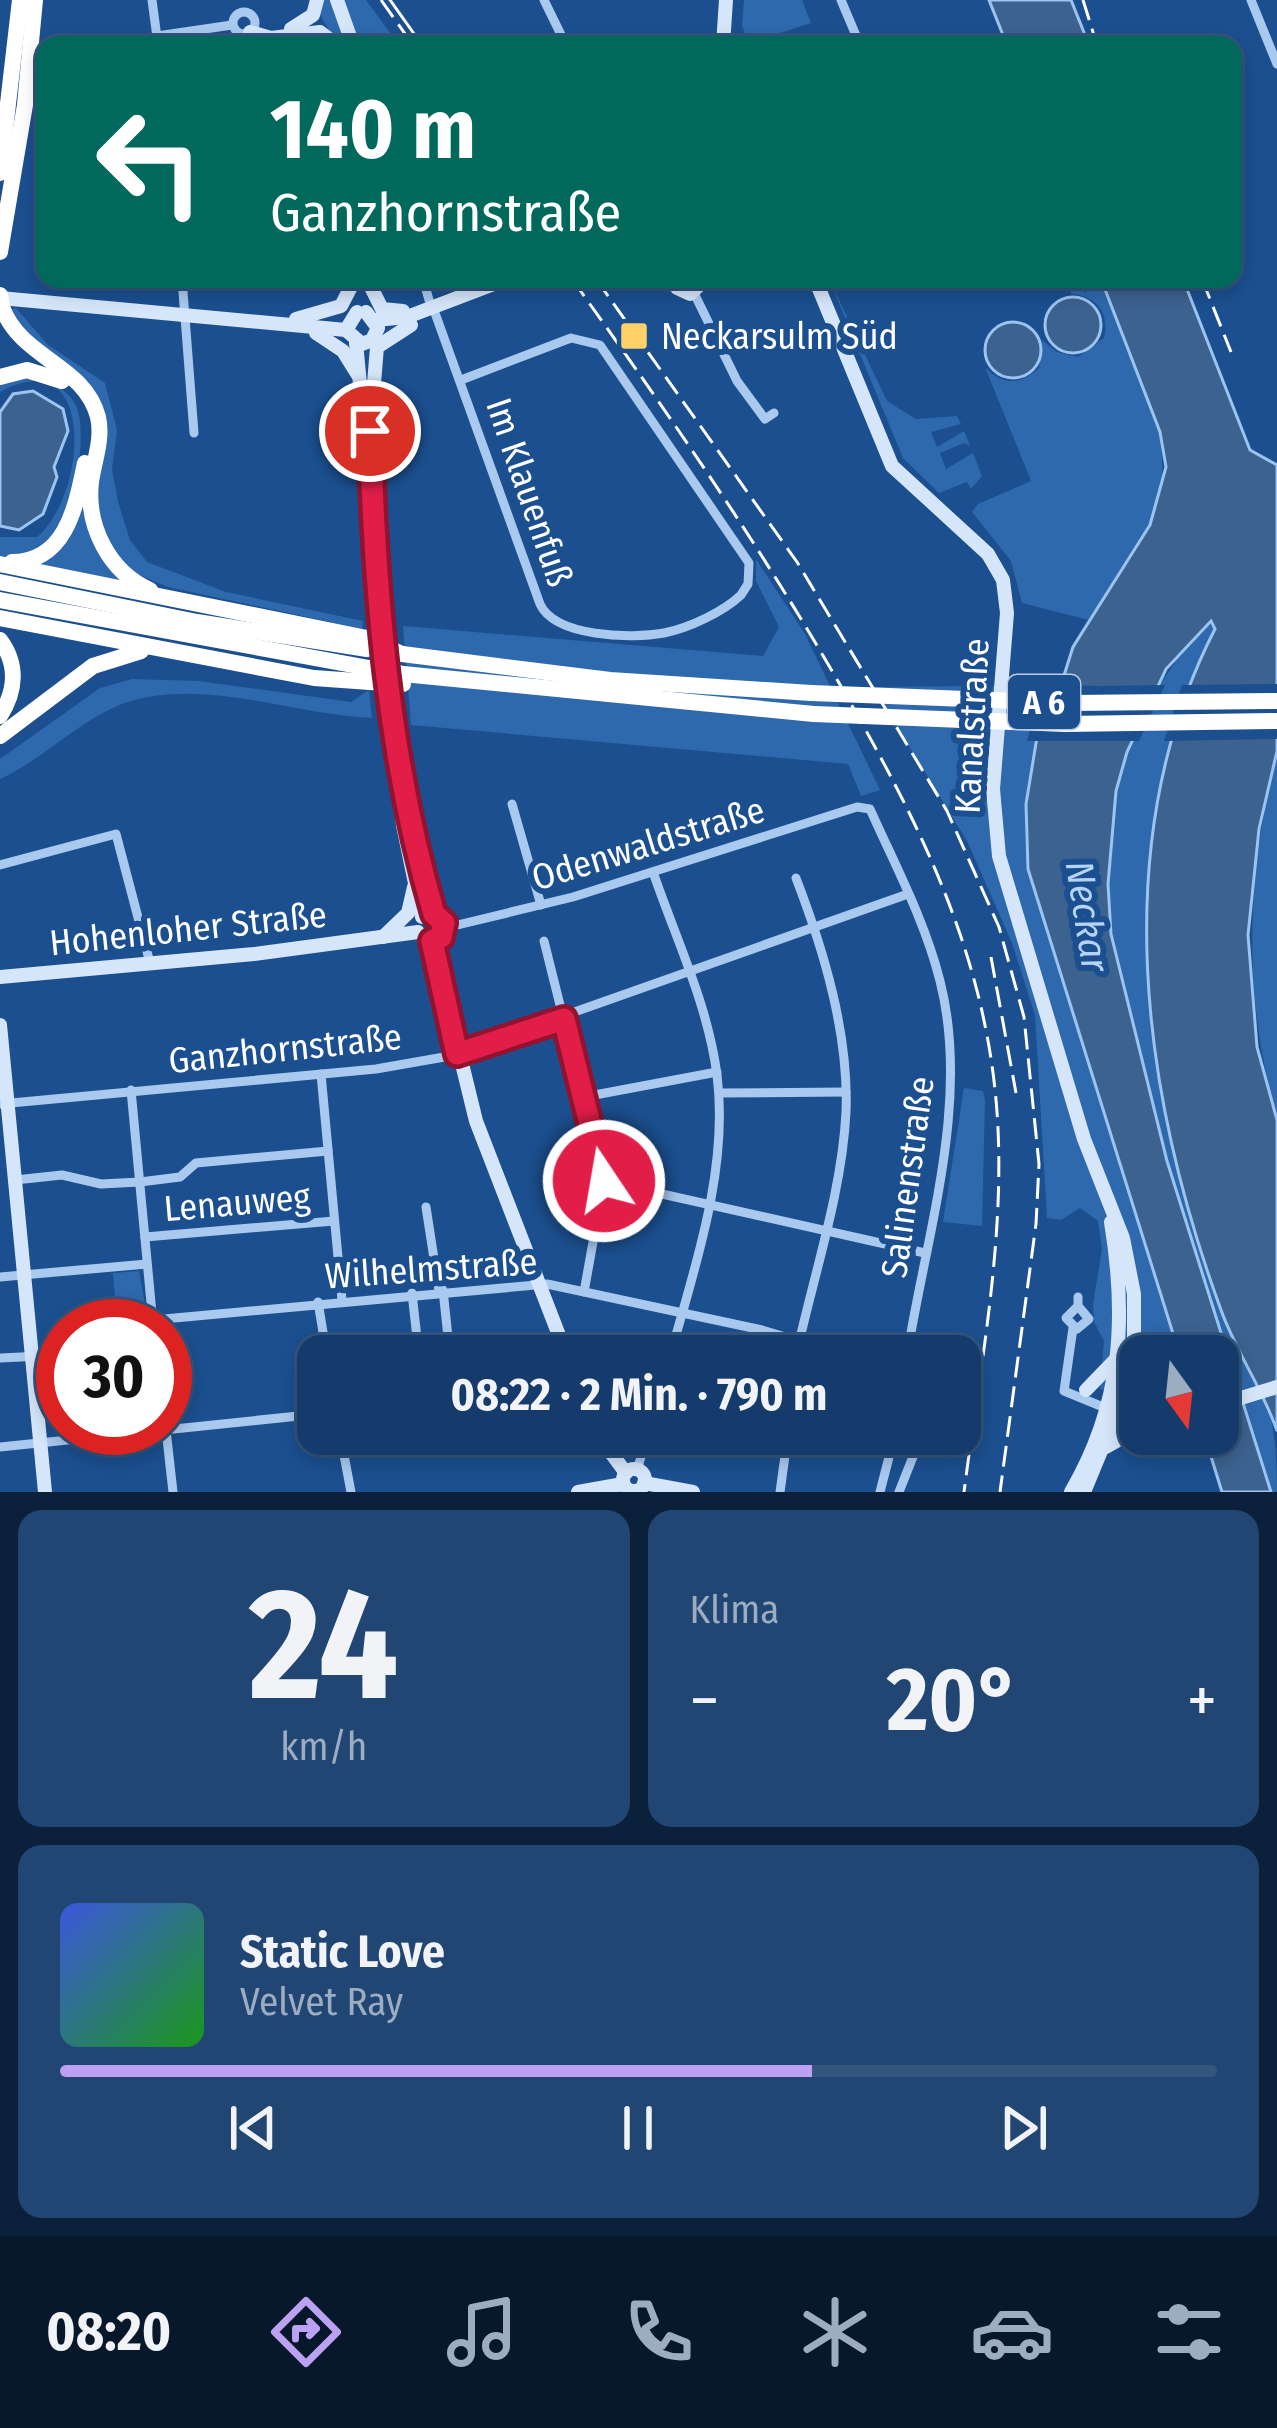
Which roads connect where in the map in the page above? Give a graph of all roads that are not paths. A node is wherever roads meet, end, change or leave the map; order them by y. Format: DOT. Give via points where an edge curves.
graph roads {
  1 [pos="20,0"];
  2 [pos="35,0"];
  3 [pos="152,0"];
  4 [pos="317,0"];
  5 [pos="333,0"];
  6 [pos="544,0"];
  7 [pos="726,0"];
  8 [pos="841,0"];
  9 [pos="1251,0"];
  10 [pos="232,25"];
  11 [pos="253,28"];
  12 [pos="308,34"];
  13 [pos="157,36"];
  14 [pos="181,36"];
  15 [pos="267,36"];
  16 [pos="290,36"];
  17 [pos="311,36"];
  18 [pos="330,36"];
  19 [pos="346,36"];
  20 [pos="562,36"];
  21 [pos="724,36"];
  22 [pos="856,36"];
  23 [pos="1277,64"];
  24 [pos="0,173"];
  25 [pos="0,252"];
  26 [pos="183,288"];
  27 [pos="354,288"];
  28 [pos="360,288"];
  29 [pos="367,288"];
  30 [pos="425,288"];
  31 [pos="483,288"];
  32 [pos="685,288"];
  33 [pos="698,288"];
  34 [pos="816,288"];
  35 [pos="694,293"];
  36 [pos="1,300"];
  37 [pos="431,309"];
  38 [pos="185,316"];
  39 [pos="292,323"];
  40 [pos="411,325"];
  41 [pos="361,327"];
  42 [pos="0,377"];
  43 [pos="360,379"];
  44 [pos="461,380"];
  45 [pos="775,413"];
  46 [pos="370,431"];
  47 [pos="194,433"];
  48 [pos="368,463"];
  49 [pos="0,563"];
  50 [pos="0,582"];
  51 [pos="173,599"];
  52 [pos="0,600"];
  53 [pos="0,618"];
  54 [pos="0,640"];
  55 [pos="154,649"];
  56 [pos="368,659"];
  57 [pos="1277,701"];
  58 [pos="0,716"];
  59 [pos="1277,721"];
  60 [pos="0,736"];
  61 [pos="403,802"];
  62 [pos="512,804"];
  63 [pos="865,807"];
  64 [pos="0,865"];
  65 [pos="653,872"];
  66 [pos="796,878"];
  67 [pos="414,881"];
  68 [pos="908,894"];
  69 [pos="541,905"];
  70 [pos="424,921"];
  71 [pos="445,928"];
  72 [pos="814,928"];
  73 [pos="381,938"];
  74 [pos="432,941"];
  75 [pos="544,941"];
  76 [pos="150,963"];
  77 [pos="689,973"];
  78 [pos="0,977"];
  79 [pos="564,1019"];
  80 [pos="0,1025"];
  81 [pos="457,1054"];
  82 [pos="717,1072"];
  83 [pos="321,1075"];
  84 [pos="131,1090"];
  85 [pos="846,1092"];
  86 [pos="719,1093"];
  87 [pos="584,1097"];
  88 [pos="4,1104"];
  89 [pos="328,1151"];
  90 [pos="15,1180"];
  91 [pos="604,1181"];
  92 [pos="140,1182"];
  93 [pos="1107,1199"];
  94 [pos="708,1205"];
  95 [pos="426,1207"];
  96 [pos="334,1221"];
  97 [pos="824,1230"];
  98 [pos="145,1237"];
  99 [pos="925,1253"];
  100 [pos="147,1264"];
  101 [pos="24,1275"];
  102 [pos="0,1277"];
  103 [pos="542,1284"];
  104 [pos="441,1290"];
  105 [pos="584,1292"];
  106 [pos="412,1294"];
  107 [pos="151,1299"];
  108 [pos="342,1300"];
  109 [pos="318,1302"];
  110 [pos="682,1312"];
  111 [pos="192,1318"];
  112 [pos="1073,1328"];
  113 [pos="324,1335"];
  114 [pos="417,1335"];
  115 [pos="446,1335"];
  116 [pos="560,1335"];
  117 [pos="676,1335"];
  118 [pos="775,1335"];
  119 [pos="800,1335"];
  120 [pos="911,1335"];
  121 [pos="1119,1335"];
  122 [pos="1134,1335"];
  123 [pos="1119,1355"];
  124 [pos="0,1358"];
  125 [pos="31,1358"];
  126 [pos="36,1358"];
  127 [pos="1277,1387"];
  128 [pos="1064,1388"];
  129 [pos="1086,1390"];
  130 [pos="1119,1398"];
  131 [pos="1239,1399"];
  132 [pos="36,1404"];
  133 [pos="1115,1406"];
  134 [pos="1119,1407"];
  135 [pos="1119,1409"];
  136 [pos="297,1416"];
  137 [pos="192,1423"];
  138 [pos="1119,1438"];
  139 [pos="36,1441"];
  140 [pos="0,1447"];
  141 [pos="1106,1447"];
  142 [pos="41,1455"];
  143 [pos="169,1455"];
  144 [pos="344,1455"];
  145 [pos="614,1455"];
  146 [pos="785,1455"];
  147 [pos="890,1455"];
  148 [pos="913,1455"];
  149 [pos="635,1482"];
  150 [pos="45,1492"];
  151 [pos="173,1492"];
  152 [pos="351,1492"];
  153 [pos="578,1492"];
  154 [pos="693,1492"];
  155 [pos="780,1492"];
  156 [pos="880,1492"];
  157 [pos="898,1492"];
  158 [pos="1071,1492"];
  159 [pos="1084,1492"];
  1 -- 24 [label="highway"];
  2 -- 25 [label="highway"];
  3 -- 13 [label="street"];
  4 -- 11 [label="main road" via="299,27"];
  5 -- 19 [label="main road"];
  6 -- 20 [label="street"];
  7 -- 21 [label="main road"];
  8 -- 22 [label="street"];
  9 -- 23 [label="street"];
  10 -- 11 [label="street" via="238,33"];
  10 -- 11 [label="street" via="243,11"];
  10 -- 14 [label="street"];
  11 -- 15 [label="main road"];
  12 -- 16 [label="main road"];
  12 -- 17 [label="main road"];
  12 -- 18 [label="main road"];
  26 -- 38 [label="street"];
  27 -- 39 [label="main road" via="341,306"];
  28 -- 41 [label="main road"];
  29 -- 37 [label="main road" via="382,309"];
  30 -- 37 [label="street, Im Klauenfuß"];
  31 -- 37 [label="main road"];
  32 -- 35 [label="main road"];
  33 -- 35 [label="main road"];
  34 -- 93 [label="main road, Kanalstraße" via="892,466 973,538 997,566 1007,596 993,789 999,856"];
  35 -- 45 [label="street" via="737,381 765,418"];
  36 -- 38 [label="main road"];
  36 -- 51 [label="highway" via="25,346 70,374 92,402 99,440 91,515 106,553 139,586"];
  37 -- 40 [label="main road"];
  37 -- 41 [label="main road"];
  37 -- 44 [label="street, Im Klauenfuß"];
  38 -- 39 [label="main road"];
  38 -- 47 [label="street"];
  39 -- 41 [label="main road"];
  39 -- 43 [label="main road" via="331,339"];
  40 -- 41 [label="main road"];
  40 -- 46 [label="main road" via="376,347"];
  41 -- 43 [label="main road"];
  41 -- 46 [label="main road"];
  42 -- 49 [label="highway" via="27,370 58,379 80,400 89,430 67,529 33,560"];
  43 -- 48 [label="main road"];
  44 -- 44 [label="street, Im Klauenfuß" via="551,620 665,633 741,595 749,563 600,345 572,338"];
  46 -- 48 [label="main road"];
  48 -- 61 [label="main road"];
  49 -- 51 [label="highway"];
  50 -- 56 [label="highway, A 6"];
  51 -- 56 [label="highway"];
  52 -- 56 [label="highway, A 6"];
  53 -- 55 [label="highway"];
  54 -- 58 [label="highway" via="14,673"];
  55 -- 56 [label="highway"];
  55 -- 60 [label="highway" via="93,666"];
  56 -- 57 [label="highway, A 6, bridge" via="402,654 610,680 811,693"];
  56 -- 59 [label="highway, A 6, bridge" via="403,679 814,714 1064,724"];
  61 -- 67 [label="main road"];
  61 -- 70 [label="main road"];
  62 -- 69 [label="street"];
  63 -- 65 [label="street, Odenwaldstraße"];
  63 -- 68 [label="street, Salinenstraße"];
  64 -- 76 [label="street" via="116,834"];
  65 -- 69 [label="street, Odenwaldstraße"];
  65 -- 77 [label="street"];
  66 -- 72 [label="street"];
  67 -- 70 [label="main road"];
  67 -- 73 [label="main road, Hohenloher Straße" via="408,913"];
  68 -- 72 [label="street, Ganzhornstraße"];
  68 -- 99 [label="street, Salinenstraße" via="941,982 950,1053"];
  69 -- 71 [label="street, Odenwaldstraße"];
  70 -- 71 [label="main road"];
  70 -- 73 [label="main road, Hohenloher Straße"];
  70 -- 74 [label="main road"];
  71 -- 74 [label="main road"];
  72 -- 77 [label="street, Ganzhornstraße"];
  72 -- 85 [label="street"];
  73 -- 76 [label="main road, Hohenloher Straße"];
  74 -- 81 [label="main road"];
  75 -- 79 [label="street"];
  76 -- 78 [label="main road, Hohenloher Straße"];
  77 -- 79 [label="street, Ganzhornstraße"];
  77 -- 82 [label="street"];
  79 -- 81 [label="street, Ganzhornstraße"];
  79 -- 87 [label="street"];
  80 -- 88 [label="main road"];
  81 -- 83 [label="street, Ganzhornstraße"];
  81 -- 103 [label="main road"];
  82 -- 86 [label="street"];
  82 -- 87 [label="street"];
  83 -- 84 [label="street, Ganzhornstraße"];
  83 -- 89 [label="street"];
  84 -- 88 [label="street, Ganzhornstraße"];
  84 -- 92 [label="street"];
  85 -- 86 [label="street"];
  85 -- 97 [label="street"];
  86 -- 94 [label="street"];
  87 -- 91 [label="street"];
  88 -- 90 [label="main road"];
  89 -- 92 [label="street" via="196,1163 180,1177"];
  89 -- 96 [label="street"];
  90 -- 92 [label="street"];
  90 -- 101 [label="main road"];
  91 -- 94 [label="street"];
  91 -- 105 [label="street"];
  92 -- 98 [label="street"];
  93 -- 121 [label="main road, Kanalstraße"];
  93 -- 122 [label="main road, Kanalstraße" via="1131,1270"];
  94 -- 97 [label="street"];
  94 -- 110 [label="street"];
  95 -- 104 [label="street"];
  96 -- 98 [label="street, Lenauweg"];
  96 -- 108 [label="street"];
  97 -- 99 [label="street"];
  97 -- 119 [label="street"];
  98 -- 100 [label="street"];
  99 -- 120 [label="street, Salinenstraße"];
  100 -- 101 [label="street"];
  100 -- 107 [label="street"];
  101 -- 102 [label="street"];
  101 -- 125 [label="main road"];
  103 -- 104 [label="street, Wilhelmstraße"];
  103 -- 105 [label="street, Wilhelmstraße"];
  103 -- 116 [label="main road"];
  104 -- 106 [label="street, Wilhelmstraße"];
  104 -- 115 [label="street"];
  105 -- 110 [label="street, Wilhelmstraße"];
  106 -- 108 [label="street, Wilhelmstraße"];
  106 -- 114 [label="street"];
  108 -- 109 [label="street, Wilhelmstraße"];
  109 -- 111 [label="street, Wilhelmstraße"];
  109 -- 113 [label="street"];
  110 -- 117 [label="street"];
  110 -- 118 [label="street, Wilhelmstraße"];
  112 -- 112 [label="street" via="1066,1314 1078,1302 1089,1319"];
  112 -- 128 [label="street"];
  123 -- 129 [label="main road"];
  123 -- 133 [label="main road, Kanalstraße"];
  124 -- 125 [label="street"];
  125 -- 126 [label="street"];
  125 -- 132 [label="main road"];
  127 -- 131 [label="main road"];
  128 -- 129 [label="street"];
  128 -- 133 [label="street"];
  129 -- 133 [label="street"];
  130 -- 133 [label="main road, Kanalstraße"];
  133 -- 134 [label="main road"];
  133 -- 135 [label="main road"];
  133 -- 141 [label="main road"];
  133 -- 158 [label="main road"];
  136 -- 137 [label="street"];
  138 -- 141 [label="main road"];
  139 -- 140 [label="street"];
  141 -- 159 [label="main road"];
  142 -- 150 [label="main road"];
  143 -- 151 [label="street"];
  144 -- 152 [label="street"];
  145 -- 149 [label="main road"];
  146 -- 155 [label="street"];
  147 -- 156 [label="street"];
  148 -- 157 [label="street"];
  149 -- 153 [label="main road"];
  149 -- 154 [label="main road"];
}
